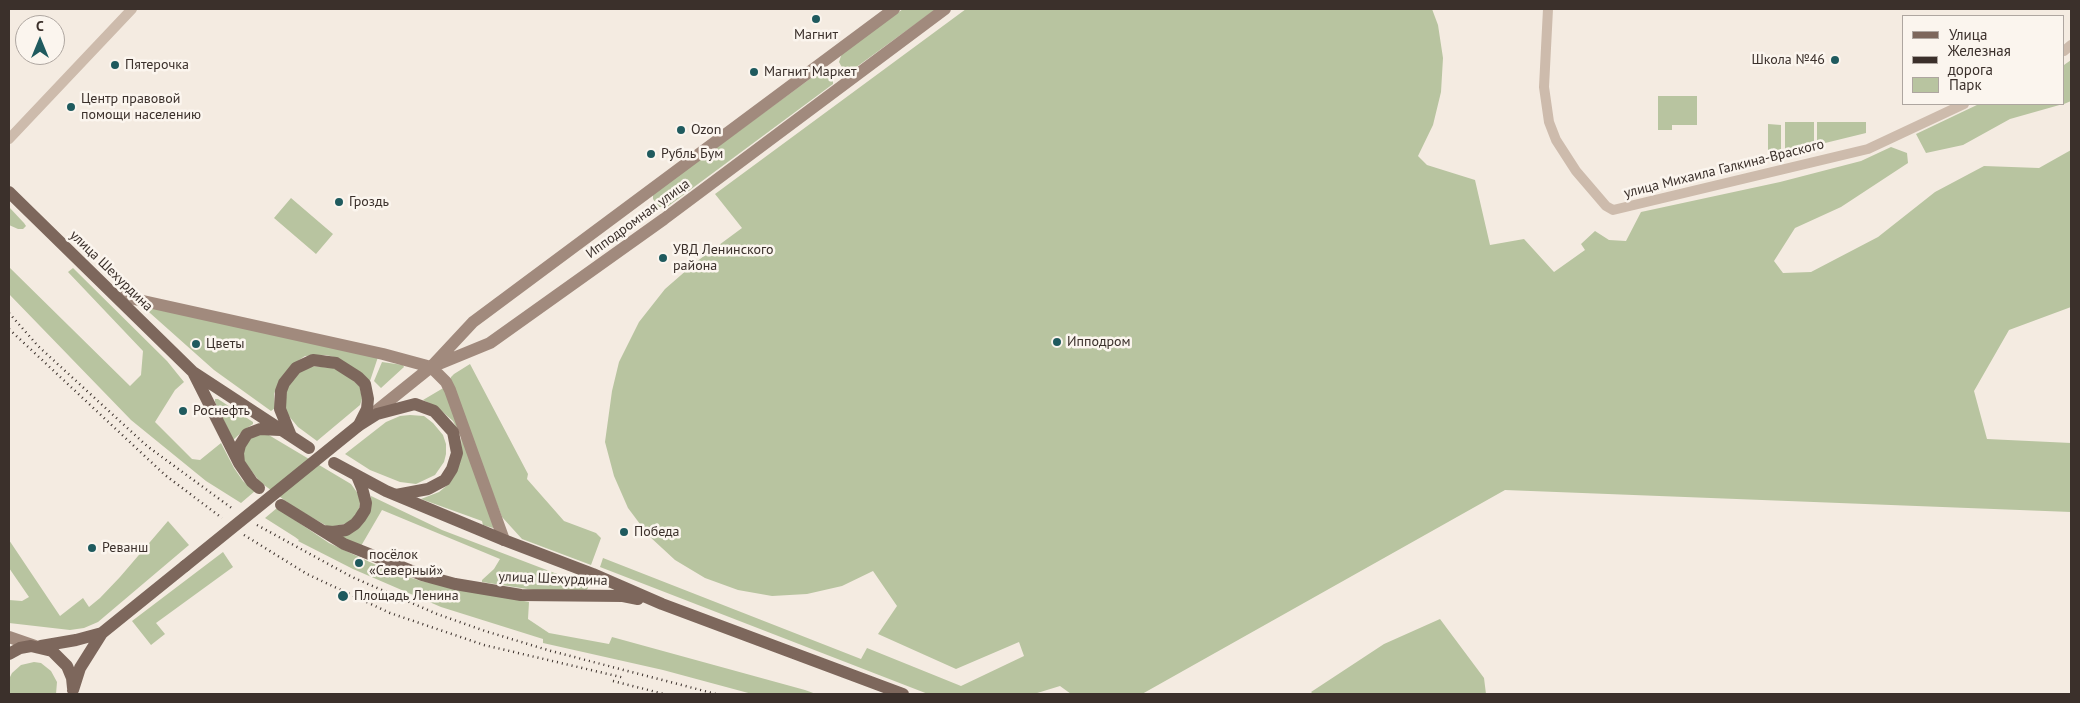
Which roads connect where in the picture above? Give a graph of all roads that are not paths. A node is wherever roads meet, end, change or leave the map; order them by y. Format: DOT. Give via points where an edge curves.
graph roads {
  1 [pos="132,9"];
  2 [pos="894,9"];
  3 [pos="946,9"];
  4 [pos="1548,9"];
  5 [pos="1962,105"];
  6 [pos="9,139"];
  7 [pos="9,192"];
  8 [pos="116,295"];
  9 [pos="432,367"];
  10 [pos="193,372"];
  11 [pos="358,426"];
  12 [pos="285,433"];
  13 [pos="309,448"];
  14 [pos="334,462"];
  15 [pos="239,463"];
  16 [pos="357,476"];
  17 [pos="259,488"];
  18 [pos="396,495"];
  19 [pos="281,505"];
  20 [pos="318,530"];
  21 [pos="504,540"];
  22 [pos="587,572"];
  23 [pos="587,596"];
  24 [pos="662,604"];
  25 [pos="102,633"];
  26 [pos="11,639"];
  27 [pos="35,646"];
  28 [pos="9,654"];
  29 [pos="73,692"];
  30 [pos="903,694"];
  1 -- 6 [label="street"];
  2 -- 9 [label="street, Ипподромная улица" via="468,326"];
  3 -- 9 [label="street, Ипподромная улица" via="664,219 490,343"];
  4 -- 5 [label="street, улица Михаила Галкина-Враского" via="1544,87 1550,122 1556,140 1576,171 1612,210 1868,149"];
  7 -- 8 [label="main road, улица Шехурдина"];
  8 -- 9 [label="street"];
  8 -- 10 [label="main road, улица Шехурдина"];
  9 -- 11 [label="street"];
  9 -- 21 [label="street" via="450,390"];
  10 -- 12 [label="main road, улица Шехурдина"];
  10 -- 15 [label="main road, улица Шехурдина"];
  11 -- 12 [label="main road" via="367,409 365,384 336,363 313,360 296,368 284,383 280,409"];
  11 -- 18 [label="main road" via="376,414 414,404 434,411 453,432 456,453 445,480 428,489"];
  11 -- 25 [label="main road, bridge"];
  12 -- 13 [label="main road, улица Шехурдина"];
  12 -- 15 [label="main road" via="260,429 247,434 240,445"];
  14 -- 16 [label="main road, улица Шехурдина"];
  15 -- 17 [label="main road, улица Шехурдина"];
  16 -- 18 [label="main road, улица Шехурдина"];
  16 -- 20 [label="main road" via="366,503 360,518 346,530"];
  18 -- 21 [label="main road, улица Шехурдина"];
  19 -- 20 [label="main road, улица Шехурдина"];
  20 -- 23 [label="main road, улица Шехурдина" via="363,553 422,576 521,595"];
  21 -- 22 [label="main road, улица Шехурдина"];
  22 -- 23 [label="main road" via="596,584 595,590"];
  22 -- 24 [label="main road, улица Шехурдина"];
  23 -- 24 [label="main road, улица Шехурдина" via="623,596"];
  24 -- 30 [label="main road, улица Шехурдина"];
  25 -- 27 [label="main road"];
  25 -- 29 [label="main road" via="80,668"];
  26 -- 27 [label="street"];
  27 -- 28 [label="main road"];
  27 -- 29 [label="main road" via="48,649 62,659 71,673"];
}
